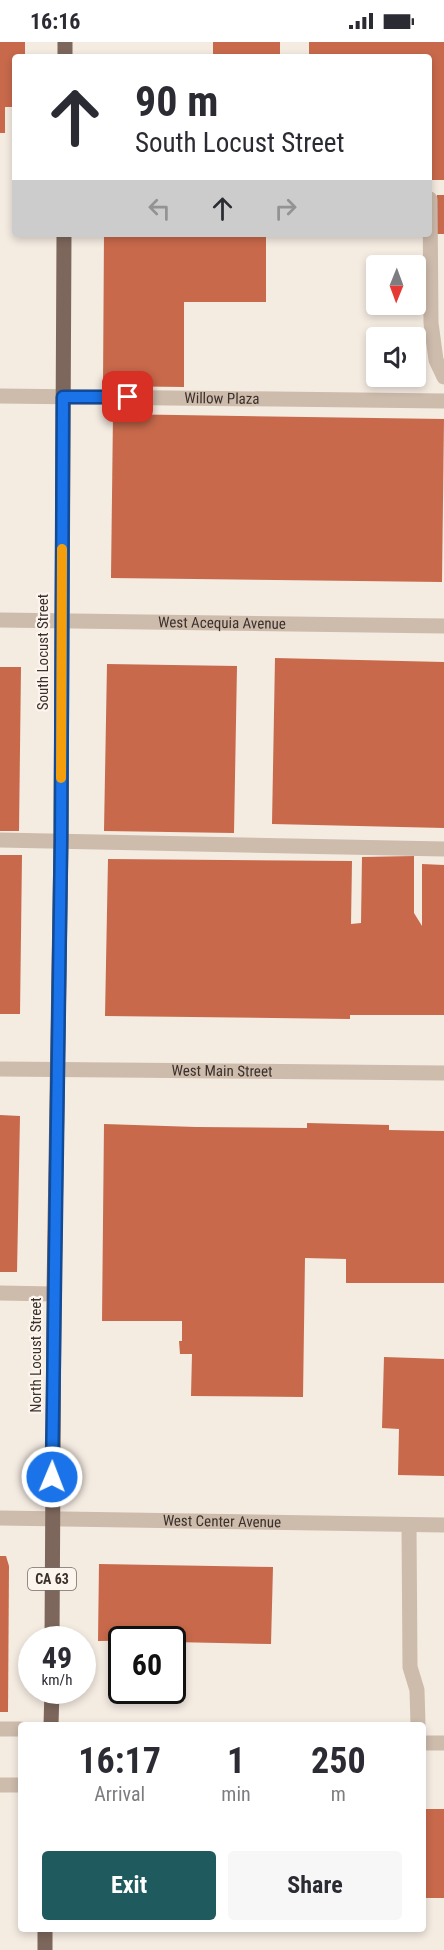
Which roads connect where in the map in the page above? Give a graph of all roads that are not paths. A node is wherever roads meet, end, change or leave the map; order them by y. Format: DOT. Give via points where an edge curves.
graph roads {
  1 [pos="64,237"];
  2 [pos="430,237"];
  3 [pos="444,377"];
  4 [pos="0,396"];
  5 [pos="63,397"];
  6 [pos="444,401"];
  7 [pos="0,620"];
  8 [pos="61,620"];
  9 [pos="444,626"];
  10 [pos="0,840"];
  11 [pos="61,841"];
  12 [pos="444,849"];
  13 [pos="0,1069"];
  14 [pos="58,1070"];
  15 [pos="444,1073"];
  16 [pos="0,1293"];
  17 [pos="54,1294"];
  18 [pos="0,1518"];
  19 [pos="53,1519"];
  20 [pos="410,1525"];
  21 [pos="444,1525"];
  22 [pos="52,1626"];
  23 [pos="52,1704"];
  24 [pos="51,1722"];
  25 [pos="418,1722"];
  26 [pos="0,1729"];
  27 [pos="18,1729"];
  28 [pos="426,1743"];
  29 [pos="444,1743"];
  30 [pos="0,1785"];
  31 [pos="18,1785"];
  32 [pos="45,1932"];
  33 [pos="45,1950"];
  1 -- 5 [label="main road, South Locust Street / CA 63"];
  2 -- 3 [label="street" via="431,322 436,360"];
  4 -- 5 [label="street, Willow Plaza"];
  5 -- 6 [label="street, Willow Plaza"];
  5 -- 8 [label="main road, South Locust Street / CA 63"];
  7 -- 8 [label="street, West Acequia Avenue"];
  8 -- 9 [label="street, West Acequia Avenue"];
  8 -- 11 [label="main road, South Locust Street / CA 63"];
  10 -- 11 [label="street"];
  11 -- 12 [label="street"];
  11 -- 14 [label="main road, South Locust Street / CA 63"];
  13 -- 14 [label="street, West Main Street"];
  14 -- 15 [label="street, West Main Street"];
  14 -- 17 [label="main road, North Locust Street / CA 63"];
  16 -- 17 [label="street"];
  17 -- 19 [label="main road, North Locust Street / CA 63"];
  18 -- 19 [label="street, West Center Avenue"];
  19 -- 20 [label="street, West Center Avenue"];
  19 -- 22 [label="main road, North Locust Street / CA 63"];
  20 -- 21 [label="street, West Center Avenue"];
  20 -- 25 [label="street" via="410,1667 417,1690"];
  23 -- 24 [label="main road"];
  26 -- 27 [label="street"];
  28 -- 29 [label="street"];
  30 -- 31 [label="street"];
  32 -- 33 [label="main road"];
}
